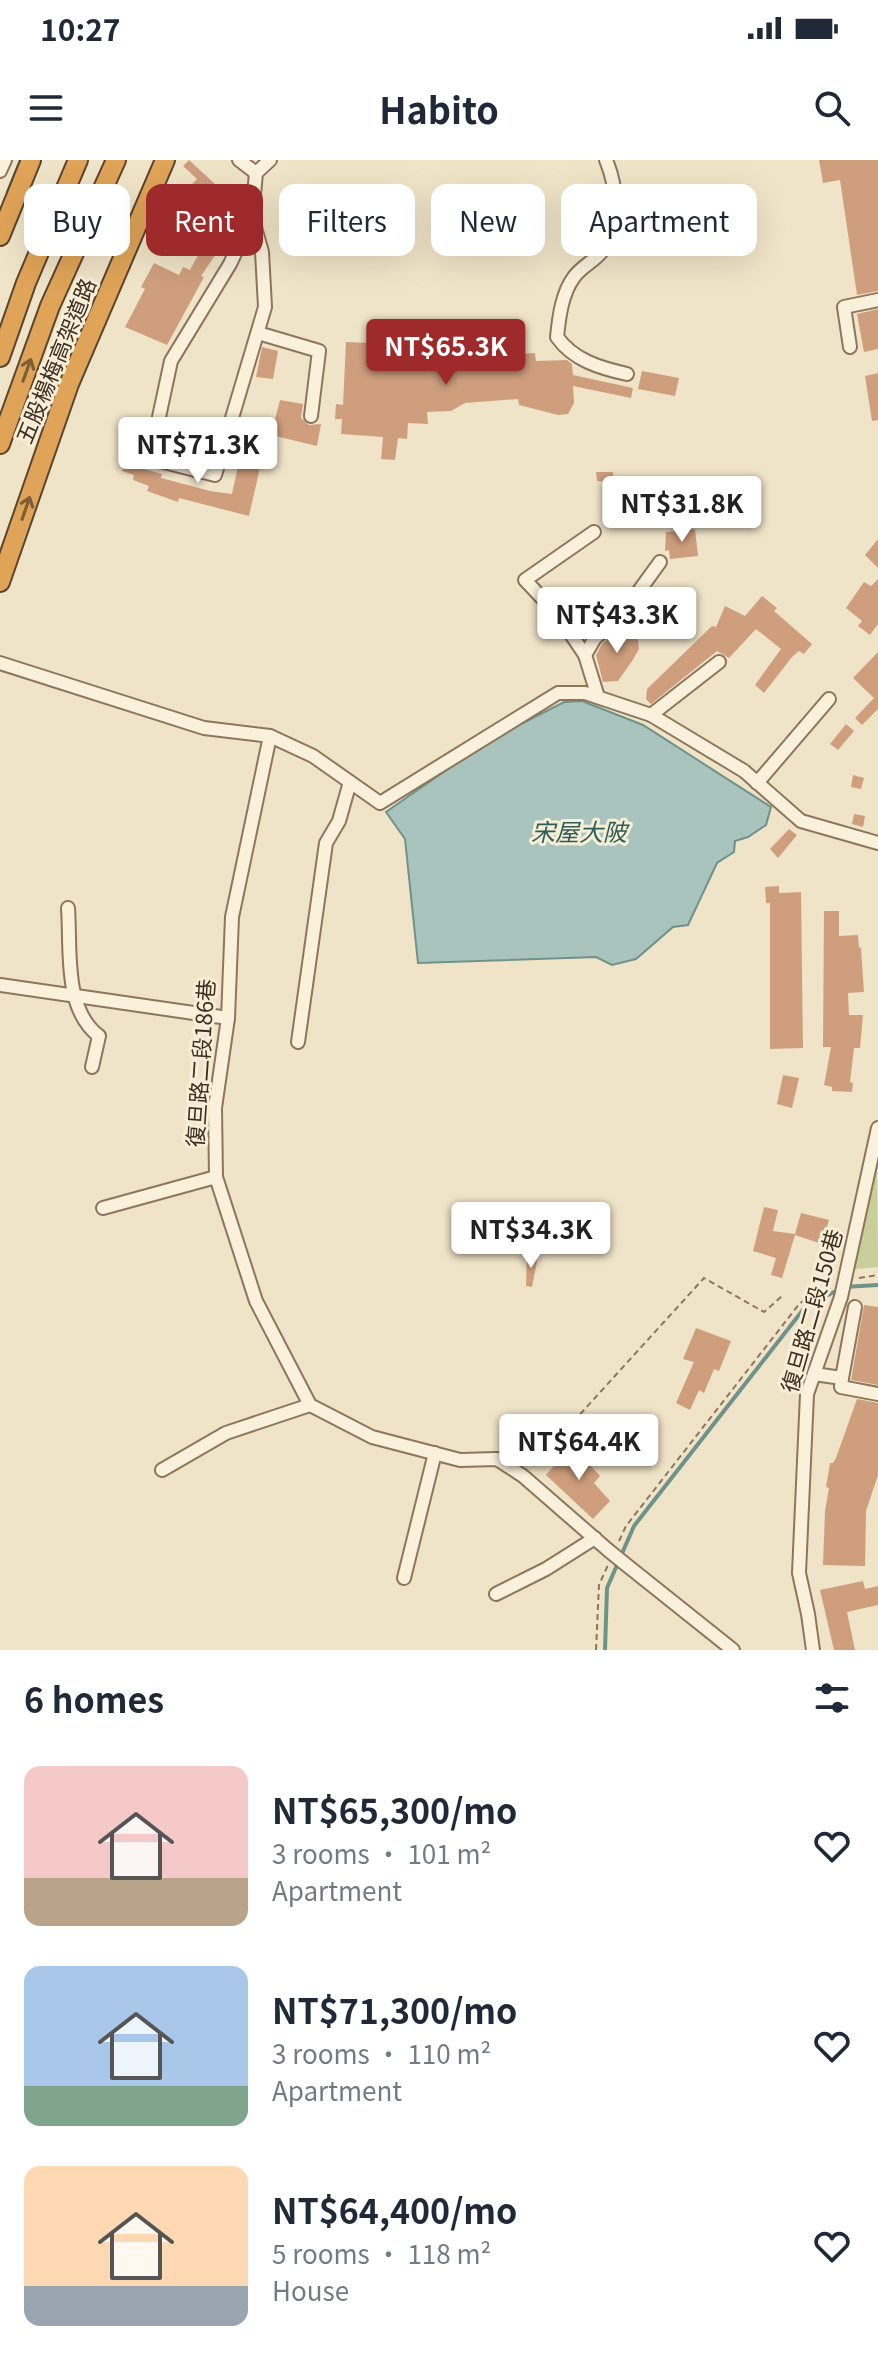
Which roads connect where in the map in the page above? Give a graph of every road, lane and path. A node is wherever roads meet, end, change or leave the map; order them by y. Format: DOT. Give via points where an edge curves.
graph roads {
  1 [pos="5,160"];
  2 [pos="31,160"];
  3 [pos="78,160"];
  4 [pos="116,160"];
  5 [pos="165,160"];
  6 [pos="239,160"];
  7 [pos="270,160"];
  8 [pos="606,160"];
  9 [pos="0,171"];
  10 [pos="256,173"];
  11 [pos="255,184"];
  12 [pos="0,236"];
  13 [pos="234,256"];
  14 [pos="262,256"];
  15 [pos="878,300"];
  16 [pos="258,333"];
  17 [pos="850,347"];
  18 [pos="0,357"];
  19 [pos="627,374"];
  20 [pos="311,416"];
  21 [pos="0,444"];
  22 [pos="594,532"];
  23 [pos="660,562"];
  24 [pos="0,582"];
  25 [pos="585,655"];
  26 [pos="719,662"];
  27 [pos="0,663"];
  28 [pos="598,697"];
  29 [pos="829,699"];
  30 [pos="651,715"];
  31 [pos="270,736"];
  32 [pos="350,782"];
  33 [pos="757,783"];
  34 [pos="878,843"];
  35 [pos="68,908"];
  36 [pos="0,986"];
  37 [pos="74,996"];
  38 [pos="228,1018"];
  39 [pos="298,1042"];
  40 [pos="92,1067"];
  41 [pos="878,1128"];
  42 [pos="216,1177"];
  43 [pos="103,1208"];
  44 [pos="878,1275"];
  45 [pos="844,1281"];
  46 [pos="782,1296"];
  47 [pos="855,1307"];
  48 [pos="814,1374"];
  49 [pos="842,1378"];
  50 [pos="878,1394"];
  51 [pos="310,1405"];
  52 [pos="435,1453"];
  53 [pos="162,1470"];
  54 [pos="523,1476"];
  55 [pos="595,1538"];
  56 [pos="611,1554"];
  57 [pos="404,1578"];
  58 [pos="496,1594"];
  59 [pos="596,1650"];
  60 [pos="733,1650"];
  61 [pos="813,1650"];
  1 -- 9 [label="lane"];
  2 -- 12 [label="highway"];
  3 -- 18 [label="highway"];
  21 -- 4 [label="highway, one-way" via="50,306"];
  24 -- 5 [label="highway, 五股楊梅高架道路, one-way" via="69,384"];
  6 -- 10 [label="lane"];
  7 -- 10 [label="lane"];
  8 -- 19 [label="lane" via="614,181 612,232 600,254 572,279 557,337 566,350 598,367"];
  10 -- 11 [label="lane"];
  13 -- 16 [label="lane" via="171,361 156,431 156,460 215,475"];
  14 -- 16 [label="lane" via="265,307"];
  15 -- 17 [label="lane" via="844,307"];
  16 -- 20 [label="lane" via="319,351"];
  22 -- 25 [label="lane" via="525,580"];
  23 -- 25 [label="lane"];
  25 -- 28 [label="lane"];
  26 -- 30 [label="lane"];
  27 -- 31 [label="lane" via="204,728"];
  28 -- 30 [label="lane"];
  28 -- 32 [label="lane" via="558,693 380,803"];
  29 -- 33 [label="lane"];
  30 -- 33 [label="lane"];
  31 -- 32 [label="lane" via="313,756"];
  31 -- 38 [label="lane, 復旦路二段186巷" via="232,917"];
  32 -- 39 [label="lane" via="339,821 326,843"];
  33 -- 34 [label="lane" via="801,821"];
  35 -- 37 [label="lane"];
  36 -- 37 [label="lane"];
  37 -- 38 [label="lane"];
  37 -- 40 [label="lane" via="87,1027 99,1036"];
  38 -- 42 [label="lane, 復旦路二段186巷" via="215,1108"];
  41 -- 45 [label="lane, 復旦路二段150巷"];
  42 -- 43 [label="lane"];
  42 -- 51 [label="lane, 復旦路二段186巷" via="256,1301"];
  44 -- 45 [label="path"];
  45 -- 48 [label="lane, 復旦路二段150巷"];
  45 -- 56 [label="path" via="800,1303 626,1526"];
  46 -- 54 [label="path" via="764,1312 704,1278"];
  47 -- 49 [label="lane"];
  48 -- 49 [label="lane"];
  48 -- 61 [label="lane, 復旦路二段150巷" via="805,1416 799,1573"];
  49 -- 50 [label="lane" via="841,1387"];
  51 -- 52 [label="lane" via="372,1437"];
  51 -- 53 [label="lane" via="226,1433"];
  52 -- 54 [label="lane" via="460,1460 497,1459"];
  52 -- 57 [label="lane"];
  54 -- 55 [label="lane"];
  55 -- 56 [label="lane"];
  55 -- 58 [label="lane"];
  56 -- 59 [label="path" via="599,1585"];
  56 -- 60 [label="lane, bridge"];
}
